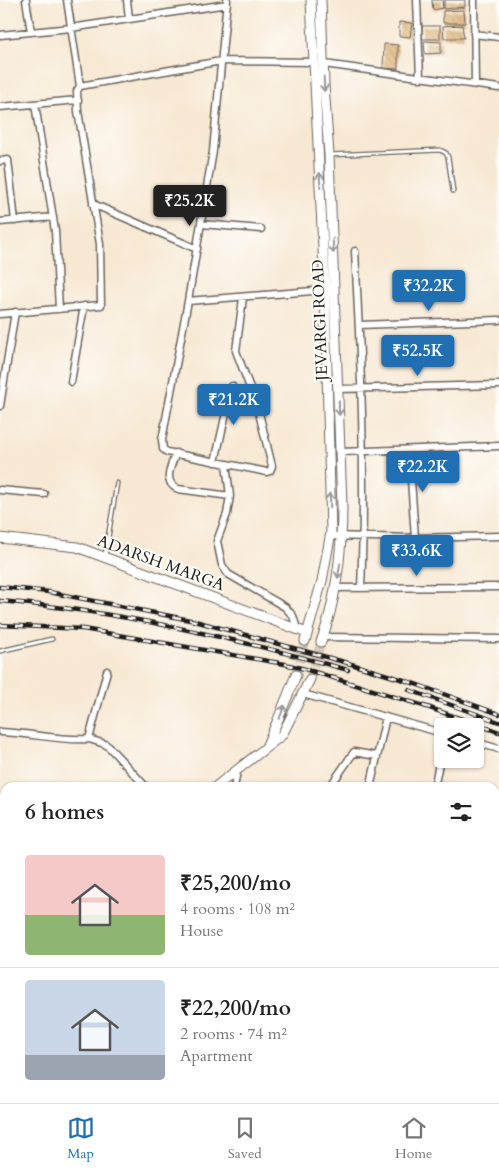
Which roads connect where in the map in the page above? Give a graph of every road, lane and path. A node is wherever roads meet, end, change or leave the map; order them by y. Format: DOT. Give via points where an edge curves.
graph roads {
  1 [pos="26,0"];
  2 [pos="67,0"];
  3 [pos="127,0"];
  4 [pos="311,0"];
  5 [pos="321,0"];
  6 [pos="417,0"];
  7 [pos="474,0"];
  8 [pos="227,2"];
  9 [pos="129,19"];
  10 [pos="71,28"];
  11 [pos="31,32"];
  12 [pos="474,34"];
  13 [pos="0,35"];
  14 [pos="499,37"];
  15 [pos="222,61"];
  16 [pos="319,63"];
  17 [pos="420,78"];
  18 [pos="476,85"];
  19 [pos="80,86"];
  20 [pos="499,88"];
  21 [pos="78,100"];
  22 [pos="0,101"];
  23 [pos="35,104"];
  24 [pos="0,106"];
  25 [pos="329,155"];
  26 [pos="0,161"];
  27 [pos="453,191"];
  28 [pos="93,204"];
  29 [pos="53,217"];
  30 [pos="16,221"];
  31 [pos="0,222"];
  32 [pos="201,224"];
  33 [pos="261,229"];
  34 [pos="197,248"];
  35 [pos="355,251"];
  36 [pos="325,290"];
  37 [pos="243,298"];
  38 [pos="188,302"];
  39 [pos="84,306"];
  40 [pos="59,308"];
  41 [pos="15,312"];
  42 [pos="0,314"];
  43 [pos="499,320"];
  44 [pos="359,324"];
  45 [pos="4,362"];
  46 [pos="71,382"];
  47 [pos="499,385"];
  48 [pos="232,386"];
  49 [pos="338,389"];
  50 [pos="362,389"];
  51 [pos="0,406"];
  52 [pos="499,446"];
  53 [pos="409,450"];
  54 [pos="340,452"];
  55 [pos="363,452"];
  56 [pos="176,453"];
  57 [pos="215,462"];
  58 [pos="226,464"];
  59 [pos="117,483"];
  60 [pos="0,490"];
  61 [pos="44,494"];
  62 [pos="230,496"];
  63 [pos="330,536"];
  64 [pos="342,536"];
  65 [pos="363,536"];
  66 [pos="499,536"];
  67 [pos="0,538"];
  68 [pos="415,538"];
  69 [pos="105,558"];
  70 [pos="499,587"];
  71 [pos="335,588"];
  72 [pos="361,588"];
  73 [pos="297,629"];
  74 [pos="52,639"];
  75 [pos="322,639"];
  76 [pos="499,639"];
  77 [pos="0,651"];
  78 [pos="107,671"];
  79 [pos="296,675"];
  80 [pos="310,679"];
  81 [pos="303,694"];
  82 [pos="386,718"];
  83 [pos="434,731"];
  84 [pos="1,732"];
  85 [pos="89,739"];
  86 [pos="484,745"];
  87 [pos="266,748"];
  88 [pos="499,749"];
  89 [pos="376,756"];
  90 [pos="438,768"];
  91 [pos="237,771"];
  92 [pos="141,782"];
  93 [pos="222,782"];
  94 [pos="235,782"];
  95 [pos="333,782"];
  96 [pos="371,782"];
  97 [pos="435,782"];
  1 -- 11 [label="street"];
  2 -- 10 [label="street"];
  3 -- 9 [label="street"];
  4 -- 16 [label="main road"];
  5 -- 16 [label="main road, JEVARGI ROAD"];
  6 -- 17 [label="street"];
  7 -- 12 [label="street"];
  8 -- 9 [label="street"];
  8 -- 15 [label="street"];
  9 -- 10 [label="street"];
  10 -- 11 [label="street"];
  10 -- 19 [label="street"];
  11 -- 13 [label="street"];
  12 -- 14 [label="street"];
  12 -- 18 [label="street"];
  15 -- 16 [label="street"];
  15 -- 19 [label="street"];
  15 -- 32 [label="street" via="213,151"];
  16 -- 17 [label="street"];
  16 -- 25 [label="main road, JEVARGI ROAD, one-way"];
  36 -- 16 [label="main road, one-way"];
  17 -- 18 [label="street"];
  18 -- 20 [label="street"];
  19 -- 21 [label="street"];
  21 -- 23 [label="street"];
  21 -- 28 [label="street"];
  22 -- 24 [label="street"];
  23 -- 24 [label="street"];
  23 -- 29 [label="street"];
  25 -- 27 [label="lane" via="440,150 448,158"];
  25 -- 49 [label="main road, JEVARGI ROAD, one-way"];
  26 -- 30 [label="street" via="8,160"];
  28 -- 34 [label="street"];
  28 -- 39 [label="street" via="100,244 101,305"];
  29 -- 30 [label="street"];
  29 -- 40 [label="street"];
  30 -- 31 [label="street"];
  32 -- 33 [label="street"];
  32 -- 34 [label="street"];
  34 -- 38 [label="street"];
  35 -- 44 [label="street"];
  36 -- 37 [label="street"];
  63 -- 36 [label="main road, one-way"];
  37 -- 38 [label="street"];
  37 -- 58 [label="street" via="236,351 258,409 272,470 264,472"];
  38 -- 56 [label="street" via="162,440 163,449"];
  39 -- 40 [label="street"];
  39 -- 46 [label="street"];
  40 -- 41 [label="street"];
  41 -- 42 [label="street"];
  41 -- 45 [label="street"];
  43 -- 44 [label="street"];
  44 -- 50 [label="street"];
  45 -- 51 [label="street"];
  47 -- 50 [label="street"];
  48 -- 57 [label="street"];
  49 -- 50 [label="street"];
  49 -- 54 [label="main road, JEVARGI ROAD, one-way"];
  50 -- 55 [label="street"];
  52 -- 53 [label="street"];
  53 -- 55 [label="street"];
  53 -- 68 [label="street"];
  54 -- 55 [label="street"];
  54 -- 64 [label="main road, JEVARGI ROAD"];
  55 -- 65 [label="street"];
  56 -- 57 [label="street"];
  56 -- 62 [label="street" via="169,475 173,487"];
  57 -- 58 [label="street"];
  58 -- 62 [label="street"];
  59 -- 69 [label="lane"];
  60 -- 61 [label="street"];
  62 -- 73 [label="street" via="217,542 225,570 285,607 293,616"];
  63 -- 64 [label="street"];
  63 -- 73 [label="main road, ADARSH MARGA" via="322,581 306,637"];
  64 -- 65 [label="street"];
  64 -- 71 [label="main road, JEVARGI ROAD, one-way"];
  65 -- 68 [label="street"];
  65 -- 72 [label="street"];
  66 -- 68 [label="street"];
  67 -- 69 [label="main road, ADARSH MARGA" via="77,547"];
  69 -- 73 [label="main road, ADARSH MARGA"];
  70 -- 72 [label="street"];
  71 -- 72 [label="street"];
  71 -- 75 [label="main road, JEVARGI ROAD"];
  74 -- 77 [label="lane"];
  75 -- 76 [label="street"];
  78 -- 85 [label="street"];
  87 -- 79 [label="main road, one-way"];
  80 -- 81 [label="main road"];
  81 -- 82 [label="street"];
  81 -- 87 [label="main road" via="282,735"];
  82 -- 83 [label="street"];
  82 -- 89 [label="street"];
  84 -- 85 [label="street" via="69,740"];
  85 -- 92 [label="street" via="105,744"];
  86 -- 88 [label="street"];
  87 -- 91 [label="main road"];
  89 -- 95 [label="street" via="354,752"];
  89 -- 96 [label="street"];
  90 -- 97 [label="street"];
  91 -- 93 [label="main road"];
  91 -- 94 [label="street"];
}
